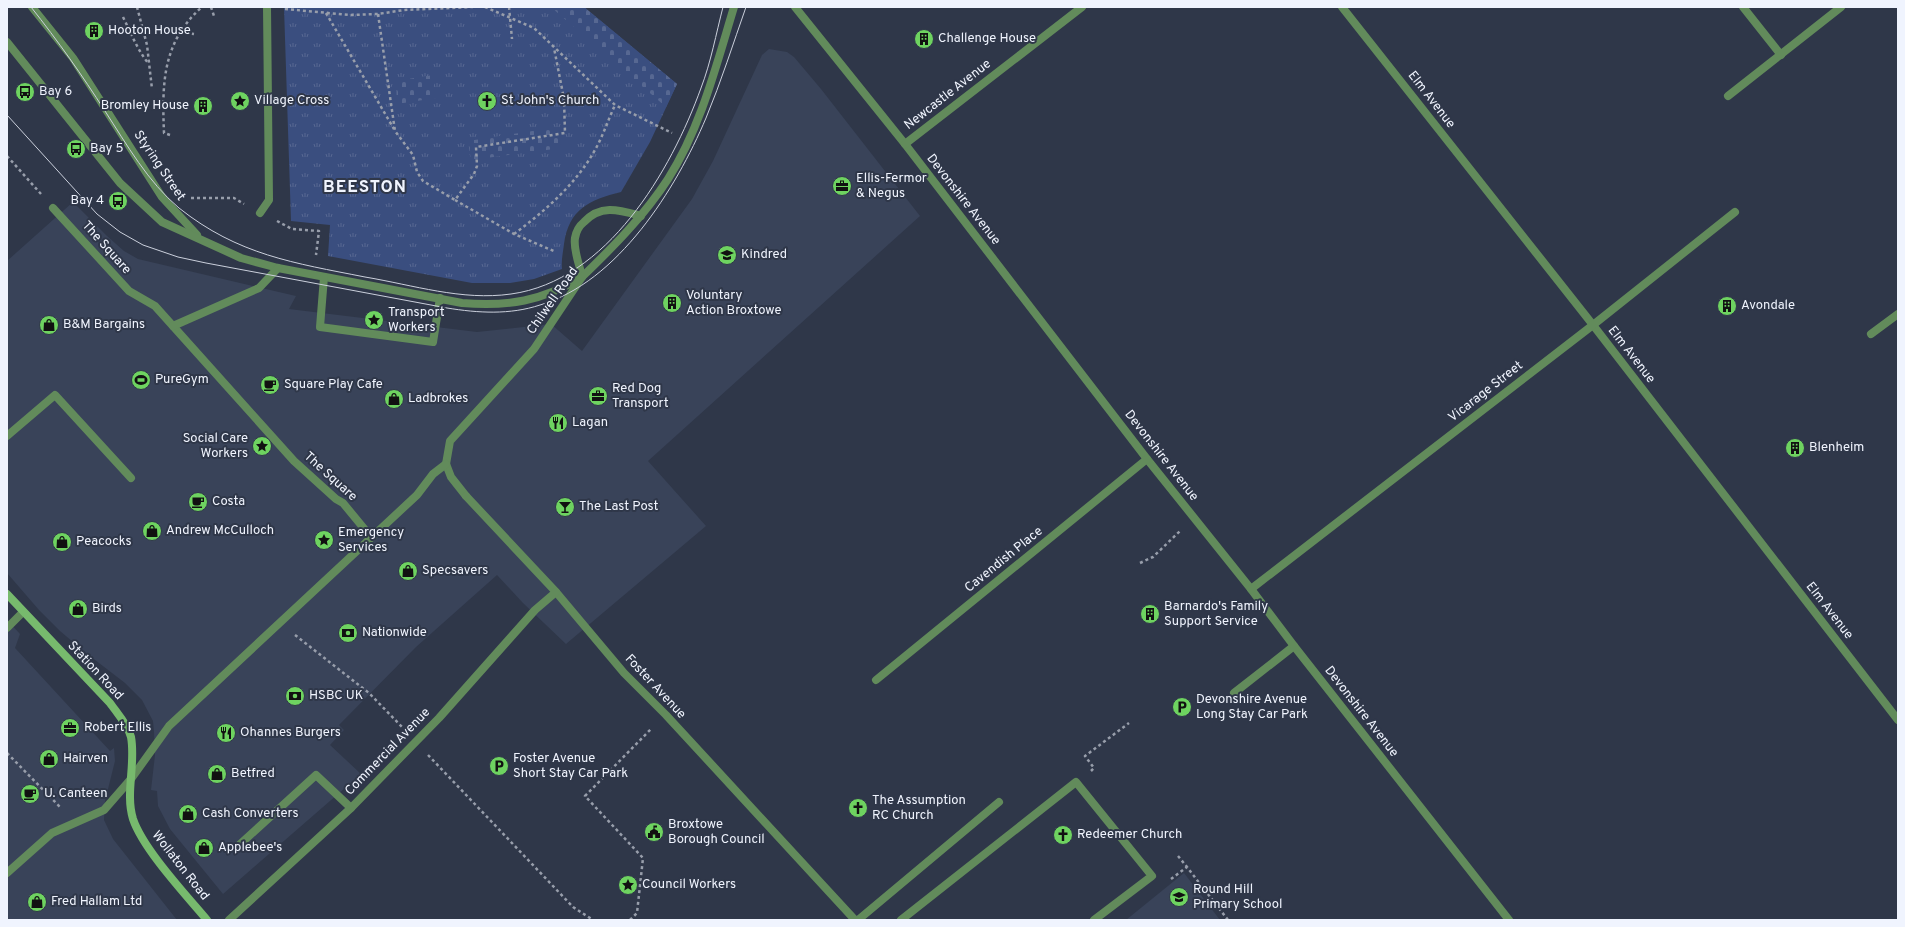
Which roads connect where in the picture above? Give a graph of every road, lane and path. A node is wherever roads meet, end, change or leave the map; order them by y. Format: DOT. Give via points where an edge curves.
graph roads {
  1 [pos="32,7"];
  2 [pos="137,7"];
  3 [pos="195,7"];
  4 [pos="202,7"];
  5 [pos="211,7"];
  6 [pos="267,7"];
  7 [pos="473,7"];
  8 [pos="485,7"];
  9 [pos="509,7"];
  10 [pos="734,7"];
  11 [pos="795,7"];
  12 [pos="1082,7"];
  13 [pos="1342,7"];
  14 [pos="1743,7"];
  15 [pos="1840,7"];
  16 [pos="279,8"];
  17 [pos="198,10"];
  18 [pos="325,12"];
  19 [pos="378,14"];
  20 [pos="214,16"];
  21 [pos="509,16"];
  22 [pos="123,17"];
  23 [pos="180,32"];
  24 [pos="194,34"];
  25 [pos="512,39"];
  26 [pos="7,42"];
  27 [pos="554,48"];
  28 [pos="1780,55"];
  29 [pos="149,63"];
  30 [pos="152,89"];
  31 [pos="1728,96"];
  32 [pos="615,105"];
  33 [pos="395,131"];
  34 [pos="170,135"];
  35 [pos="688,141"];
  36 [pos="905,144"];
  37 [pos="7,156"];
  38 [pos="164,199"];
  39 [pos="456,200"];
  40 [pos="53,208"];
  41 [pos="1735,212"];
  42 [pos="260,213"];
  43 [pos="640,216"];
  44 [pos="514,234"];
  45 [pos="200,238"];
  46 [pos="560,254"];
  47 [pos="278,268"];
  48 [pos="314,274"];
  49 [pos="324,277"];
  50 [pos="582,277"];
  51 [pos="440,298"];
  52 [pos="1898,314"];
  53 [pos="1593,325"];
  54 [pos="173,326"];
  55 [pos="1872,334"];
  56 [pos="7,436"];
  57 [pos="1147,459"];
  58 [pos="446,464"];
  59 [pos="131,478"];
  60 [pos="1196,518"];
  61 [pos="371,537"];
  62 [pos="1140,563"];
  63 [pos="1251,589"];
  64 [pos="556,592"];
  65 [pos="7,594"];
  66 [pos="23,612"];
  67 [pos="280,623"];
  68 [pos="7,628"];
  69 [pos="1294,646"];
  70 [pos="876,680"];
  71 [pos="1234,693"];
  72 [pos="666,715"];
  73 [pos="1898,720"];
  74 [pos="1129,723"];
  75 [pos="416,742"];
  76 [pos="7,753"];
  77 [pos="131,779"];
  78 [pos="1076,782"];
  79 [pos="999,802"];
  80 [pos="56,803"];
  81 [pos="351,808"];
  82 [pos="237,847"];
  83 [pos="1178,856"];
  84 [pos="1187,867"];
  85 [pos="7,873"];
  86 [pos="1168,882"];
  87 [pos="207,920"];
  88 [pos="229,920"];
  89 [pos="593,920"];
  90 [pos="630,920"];
  91 [pos="856,920"];
  92 [pos="901,920"];
  93 [pos="1094,920"];
  94 [pos="1228,920"];
  95 [pos="1509,920"];
  1 -- 38 [label="street, Styring Street" via="73,58"];
  2 -- 29 [label="path"];
  3 -- 17 [label="path"];
  4 -- 17 [label="path"];
  5 -- 20 [label="path"];
  6 -- 42 [label="street" via="269,200"];
  7 -- 19 [label="path" via="404,10"];
  8 -- 21 [label="path"];
  9 -- 21 [label="path"];
  10 -- 35 [label="street, Chilwell Road" via="710,86"];
  11 -- 36 [label="street, Devonshire Avenue"];
  12 -- 36 [label="street, Newcastle Avenue"];
  13 -- 53 [label="street, Elm Avenue"];
  14 -- 28 [label="street"];
  15 -- 28 [label="street"];
  16 -- 18 [label="path"];
  17 -- 23 [label="path"];
  18 -- 19 [label="path" via="350,15"];
  18 -- 33 [label="path"];
  19 -- 33 [label="path"];
  21 -- 25 [label="path"];
  21 -- 27 [label="path" via="534,28"];
  22 -- 29 [label="path" via="134,36 138,50"];
  23 -- 24 [label="path"];
  23 -- 34 [label="path" via="169,58 163,88 164,133"];
  26 -- 45 [label="street" via="120,183 162,222"];
  27 -- 32 [label="path"];
  27 -- 39 [label="path" via="564,99 565,133 476,147 477,166 474,174"];
  28 -- 31 [label="street"];
  29 -- 30 [label="path"];
  32 -- 35 [label="path"];
  32 -- 44 [label="path" via="595,150 577,176 539,216"];
  33 -- 39 [label="path" via="413,156 417,172 423,181"];
  35 -- 43 [label="street, Chilwell Road" via="668,179"];
  36 -- 57 [label="street, Devonshire Avenue"];
  37 -- 40 [label="path"];
  38 -- 42 [label="path" via="234,198"];
  38 -- 45 [label="street, Styring Street"];
  39 -- 44 [label="path"];
  40 -- 54 [label="street, The Square" via="129,291 155,306"];
  41 -- 53 [label="street, Vicarage Street"];
  42 -- 48 [label="path" via="292,229 319,231"];
  43 -- 50 [label="street, Chilwell Road" via="623,237"];
  43 -- 50 [label="street" via="619,210 591,214 579,227 575,239"];
  44 -- 46 [label="path"];
  45 -- 47 [label="street" via="241,258"];
  47 -- 48 [label="street"];
  47 -- 54 [label="street" via="259,288"];
  48 -- 49 [label="street"];
  49 -- 51 [label="street"];
  49 -- 51 [label="street" via="320,327 433,342"];
  50 -- 51 [label="street" via="543,296 518,303 489,305"];
  50 -- 58 [label="street, Chilwell Road" via="534,349 450,441"];
  52 -- 55 [label="street"];
  53 -- 63 [label="street, Vicarage Street"];
  53 -- 73 [label="street, Elm Avenue"];
  54 -- 61 [label="street, The Square" via="294,461 343,503"];
  56 -- 59 [label="street" via="55,395"];
  57 -- 60 [label="street, Devonshire Avenue"];
  57 -- 70 [label="street, Cavendish Place"];
  58 -- 61 [label="street"];
  58 -- 64 [label="street, Foster Avenue" via="451,477 466,496"];
  60 -- 62 [label="path" via="1153,557"];
  60 -- 63 [label="street, Devonshire Avenue"];
  61 -- 67 [label="street"];
  63 -- 69 [label="street, Devonshire Avenue"];
  64 -- 72 [label="street, Foster Avenue" via="624,673"];
  64 -- 75 [label="street, Commercial Avenue" via="534,610"];
  65 -- 66 [label="main road, Station Road"];
  66 -- 68 [label="street"];
  66 -- 77 [label="main road, Station Road" via="110,703 122,720 131,736"];
  67 -- 75 [label="path" via="369,693"];
  67 -- 77 [label="street" via="169,726"];
  69 -- 71 [label="street"];
  69 -- 95 [label="street, Devonshire Avenue"];
  72 -- 90 [label="path" via="585,796 643,858 637,913"];
  72 -- 91 [label="street, Foster Avenue"];
  74 -- 78 [label="path" via="1085,756 1094,768"];
  75 -- 81 [label="street, Commercial Avenue"];
  75 -- 89 [label="path" via="573,907"];
  76 -- 80 [label="path"];
  77 -- 85 [label="street" via="104,810 52,833"];
  77 -- 87 [label="main road, Wollaton Road" via="132,812 139,832 150,850"];
  78 -- 92 [label="street"];
  78 -- 93 [label="street" via="1152,876"];
  79 -- 91 [label="street"];
  81 -- 82 [label="street" via="316,775"];
  81 -- 88 [label="street, Commercial Avenue"];
  83 -- 84 [label="path"];
  84 -- 86 [label="path"];
  84 -- 94 [label="path"];
}
